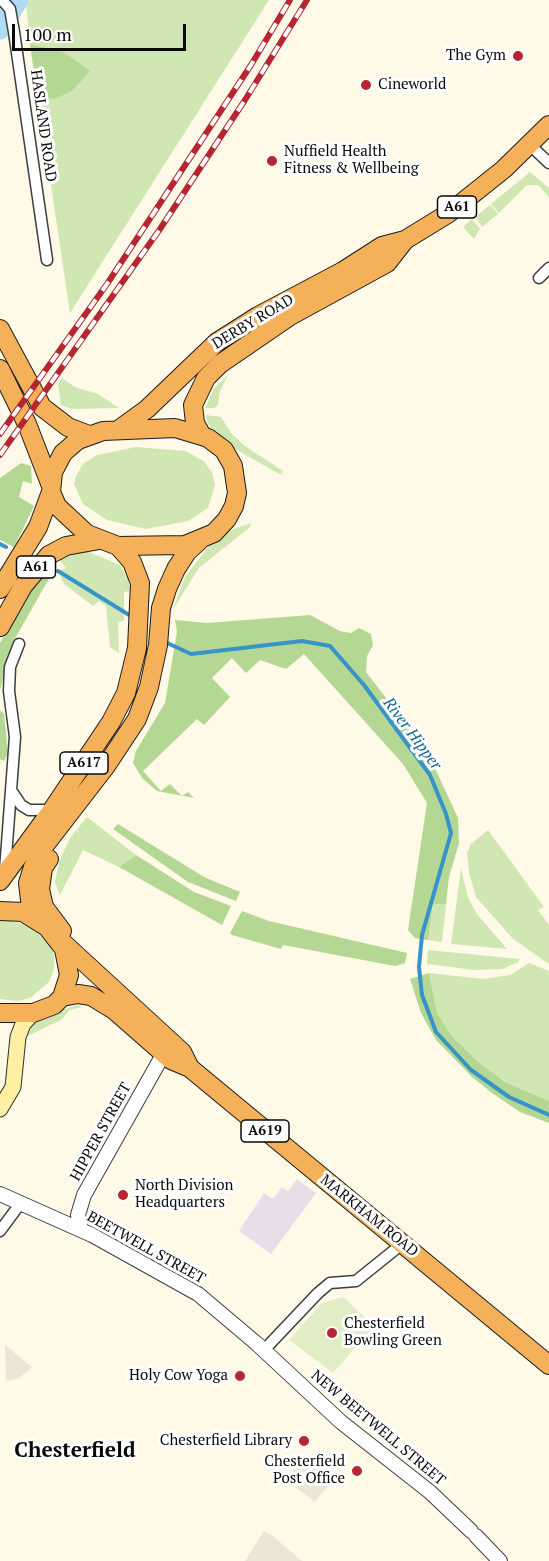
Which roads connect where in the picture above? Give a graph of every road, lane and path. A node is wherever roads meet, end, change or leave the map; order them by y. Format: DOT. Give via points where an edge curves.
graph roads {
  1 [pos="4,1"];
  2 [pos="549,125"];
  3 [pos="529,144"];
  4 [pos="549,163"];
  5 [pos="405,240"];
  6 [pos="47,260"];
  7 [pos="549,268"];
  8 [pos="539,278"];
  9 [pos="0,329"];
  10 [pos="0,369"];
  11 [pos="118,429"];
  12 [pos="201,434"];
  13 [pos="88,435"];
  14 [pos="51,489"];
  15 [pos="99,540"];
  16 [pos="200,540"];
  17 [pos="118,546"];
  18 [pos="0,589"];
  19 [pos="0,627"];
  20 [pos="19,644"];
  21 [pos="13,793"];
  22 [pos="52,810"];
  23 [pos="71,813"];
  24 [pos="2,879"];
  25 [pos="0,911"];
  26 [pos="32,916"];
  27 [pos="56,937"];
  28 [pos="83,959"];
  29 [pos="62,997"];
  30 [pos="0,1013"];
  31 [pos="33,1013"];
  32 [pos="164,1053"];
  33 [pos="190,1068"];
  34 [pos="0,1109"];
  35 [pos="0,1194"];
  36 [pos="20,1204"];
  37 [pos="81,1229"];
  38 [pos="0,1231"];
  39 [pos="402,1244"];
  40 [pos="264,1350"];
  41 [pos="549,1365"];
  42 [pos="500,1561"];
  1 -- 6 [label="street, HASLAND ROAD" via="10,9 14,32"];
  2 -- 3 [label="highway, DERBY ROAD / A61"];
  3 -- 4 [label="street"];
  3 -- 5 [label="highway, DERBY ROAD / A61" via="476,194"];
  5 -- 11 [label="highway, DERBY ROAD / A61" via="382,246 234,330 201,354 147,409"];
  5 -- 12 [label="highway, DERBY ROAD / A61" via="387,262 290,316 220,364 206,378 193,405"];
  7 -- 8 [label="street"];
  9 -- 13 [label="highway" via="42,407 68,427"];
  10 -- 14 [label="highway" via="27,424"];
  11 -- 12 [label="highway" via="175,428"];
  11 -- 13 [label="highway"];
  12 -- 16 [label="highway" via="224,450 233,466 237,493 226,519"];
  13 -- 14 [label="highway" via="63,453"];
  14 -- 15 [label="highway" via="65,517"];
  14 -- 18 [label="highway, A61" via="38,527"];
  15 -- 17 [label="highway"];
  15 -- 19 [label="highway, A61" via="66,546 49,555 22,586"];
  16 -- 17 [label="highway" via="170,547"];
  16 -- 23 [label="highway, A617" via="176,569 161,608 149,687 137,719"];
  17 -- 22 [label="highway, A617" via="137,572 140,583 137,648 126,693"];
  20 -- 21 [label="street" via="10,667 15,737"];
  21 -- 22 [label="street" via="29,810"];
  21 -- 24 [label="street"];
  22 -- 24 [label="highway, A617"];
  23 -- 26 [label="highway, A617" via="33,867 28,883"];
  23 -- 28 [label="highway, A619" via="44,868 40,889 44,907"];
  25 -- 26 [label="highway"];
  26 -- 27 [label="highway, MARKHAM ROAD"];
  27 -- 28 [label="highway, MARKHAM ROAD / A619"];
  27 -- 29 [label="highway" via="69,967"];
  28 -- 33 [label="highway, MARKHAM ROAD / A619" via="182,1052"];
  29 -- 31 [label="highway" via="54,1005"];
  29 -- 32 [label="highway, MARKHAM ROAD / A619" via="78,994 103,1002"];
  30 -- 31 [label="highway"];
  31 -- 34 [label="main road" via="18,1037 13,1087"];
  32 -- 33 [label="highway, MARKHAM ROAD / A619"];
  32 -- 37 [label="street, HIPPER STREET" via="84,1195 78,1215"];
  33 -- 39 [label="highway, MARKHAM ROAD / A619"];
  35 -- 36 [label="street, BEETWELL STREET"];
  36 -- 37 [label="street, BEETWELL STREET"];
  36 -- 38 [label="street"];
  37 -- 40 [label="street, BEETWELL STREET" via="198,1294"];
  39 -- 40 [label="street" via="356,1281 330,1283"];
  39 -- 41 [label="highway, MARKHAM ROAD / A619"];
  40 -- 42 [label="street, NEW BEETWELL STREET" via="317,1401 399,1465"];
}
